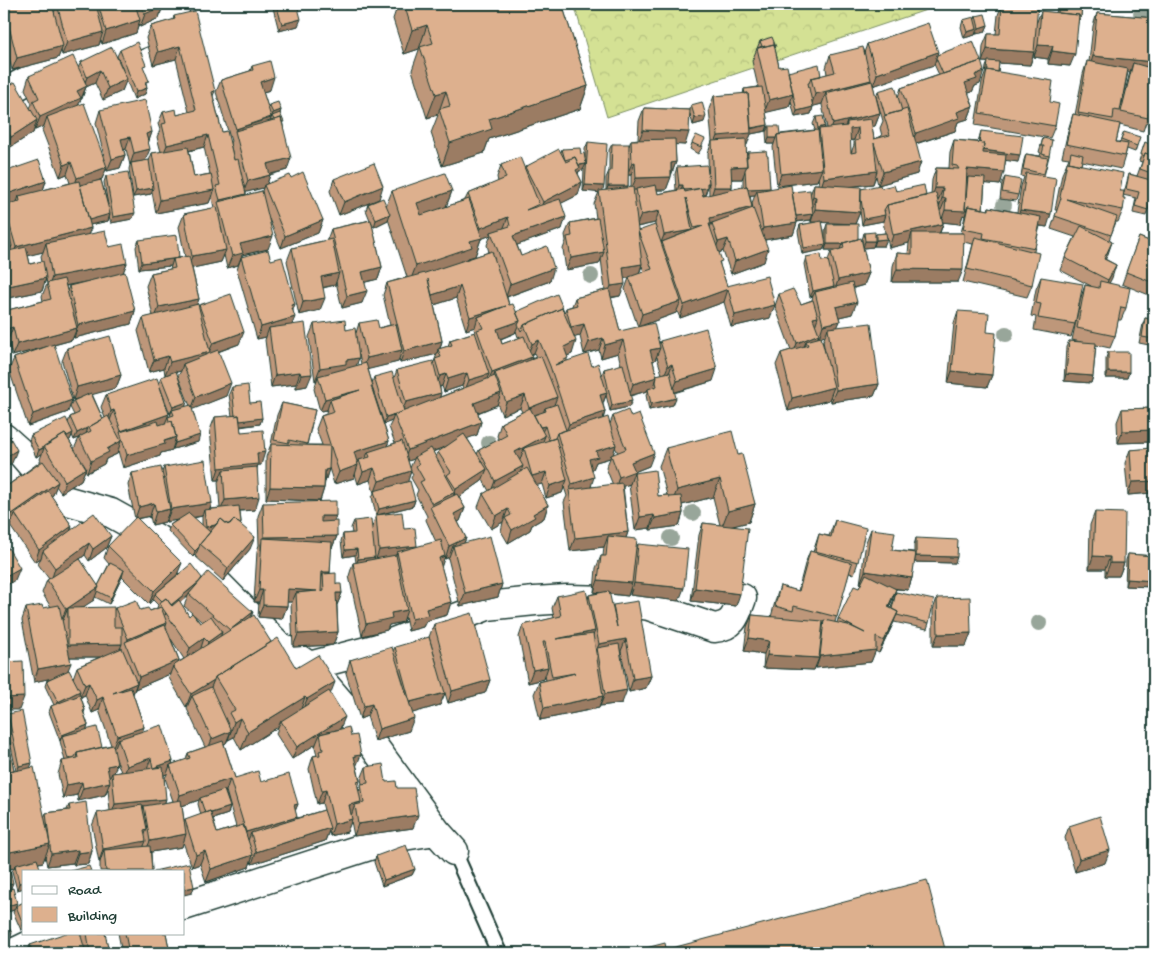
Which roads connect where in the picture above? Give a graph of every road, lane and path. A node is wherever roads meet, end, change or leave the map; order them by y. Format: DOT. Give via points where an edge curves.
graph roads {
  1 [pos="177,19"];
  2 [pos="4,92"];
  3 [pos="4,438"];
  4 [pos="742,598"];
  5 [pos="309,666"];
  6 [pos="445,841"];
  7 [pos="185,906"];
  8 [pos="57,934"];
  9 [pos="13,953"];
  10 [pos="499,953"];
  1 -- 2 [label="street"];
  3 -- 5 [label="street" via="24,455 61,499 111,513 156,538 221,587 278,646"];
  4 -- 5 [label="street" via="732,621 724,627 714,628 649,606 611,600 567,599 487,606 378,648"];
  5 -- 6 [label="street" via="350,714"];
  6 -- 7 [label="street" via="397,837"];
  6 -- 10 [label="lane"];
  8 -- 9 [label="street"];
}
